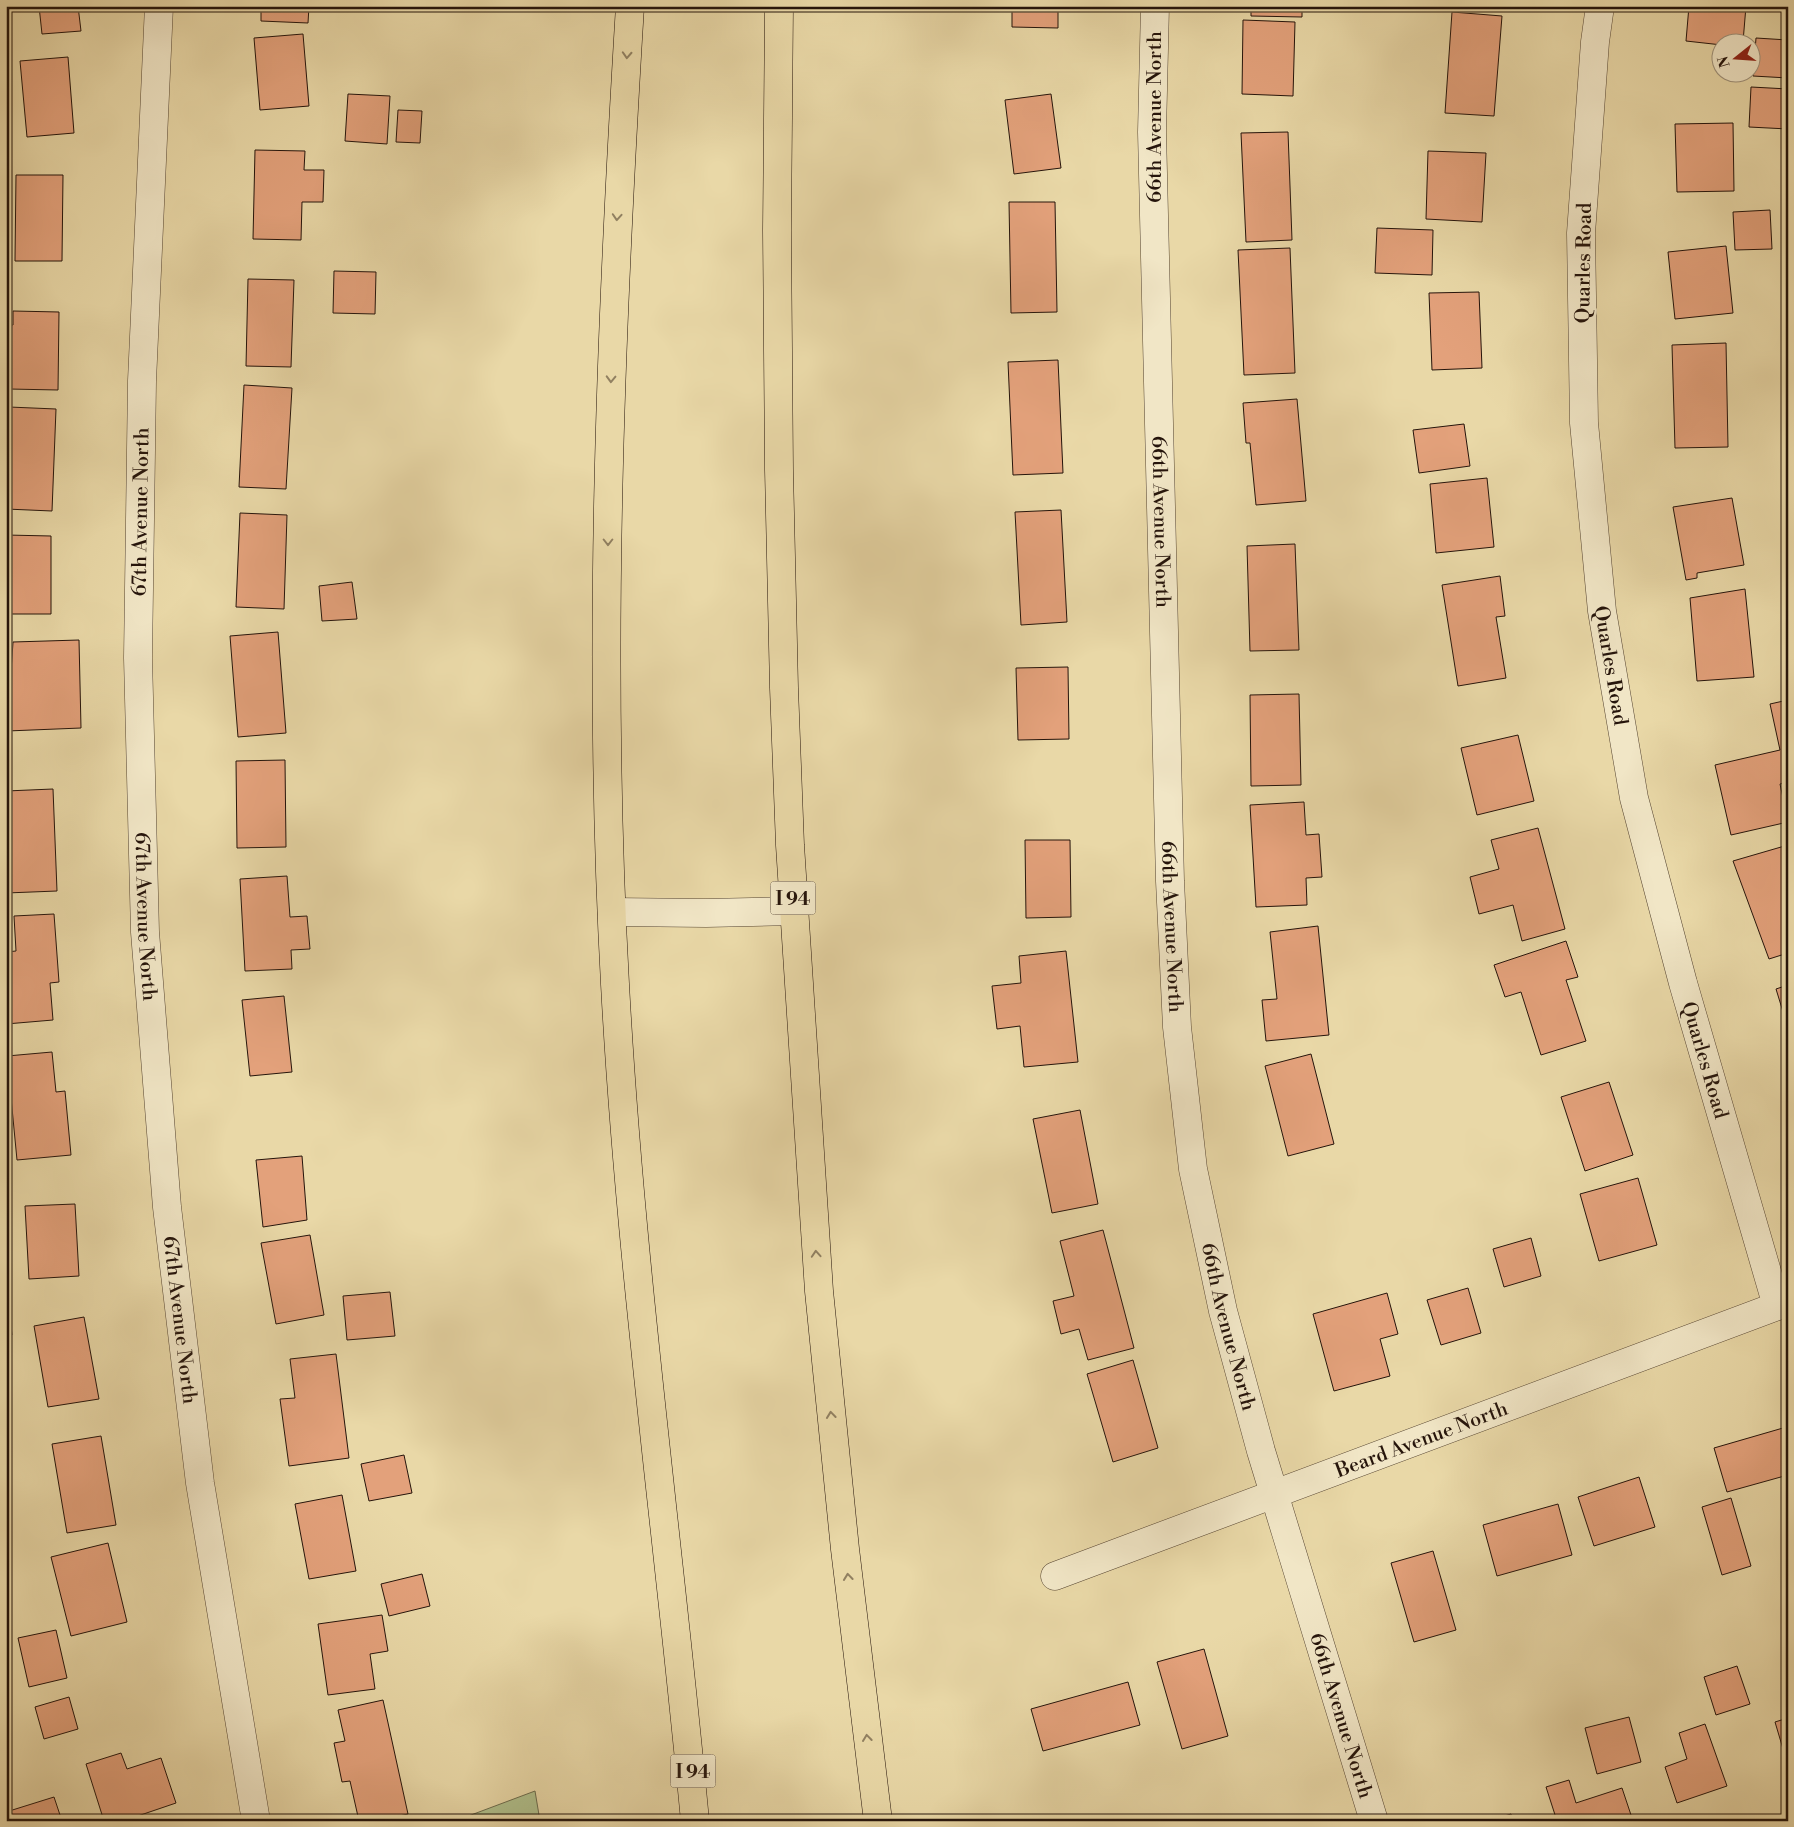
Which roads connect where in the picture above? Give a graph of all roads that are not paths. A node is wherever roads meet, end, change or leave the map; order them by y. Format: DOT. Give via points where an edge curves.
graph roads {
  1 [pos="159,6"];
  2 [pos="630,6"];
  3 [pos="779,6"];
  4 [pos="1155,6"];
  5 [pos="1600,6"];
  6 [pos="794,911"];
  7 [pos="612,912"];
  8 [pos="1783,1304"];
  9 [pos="1275,1496"];
  10 [pos="1055,1576"];
  11 [pos="686,1722"];
  12 [pos="256,1821"];
  13 [pos="695,1821"];
  14 [pos="701,1821"];
  15 [pos="880,1821"];
  16 [pos="1374,1821"];
  1 -- 12 [label="street, 67th Avenue North" via="142,381 138,658 145,932 167,1207 199,1473"];
  2 -- 7 [label="highway, I 94, one-way" via="615,250 608,517 606,754"];
  3 -- 6 [label="highway, I 94" via="779,480"];
  4 -- 9 [label="street, 66th Avenue North" via="1152,132 1170,881 1178,1026 1193,1169 1223,1311"];
  5 -- 8 [label="street, Quarles Road" via="1581,233 1584,423 1602,611 1634,798 1683,983"];
  6 -- 7 [label="street" via="706,914"];
  15 -- 6 [label="highway, I 94, one-way" via="846,1558 819,1291"];
  7 -- 11 [label="highway, I 94" via="619,1042 644,1338"];
  8 -- 9 [label="street, Beard Avenue North"];
  9 -- 10 [label="street, Beard Avenue North"];
  9 -- 16 [label="street, 66th Avenue North"];
  11 -- 13 [label="highway"];
  11 -- 14 [label="highway, I 94"];
}
